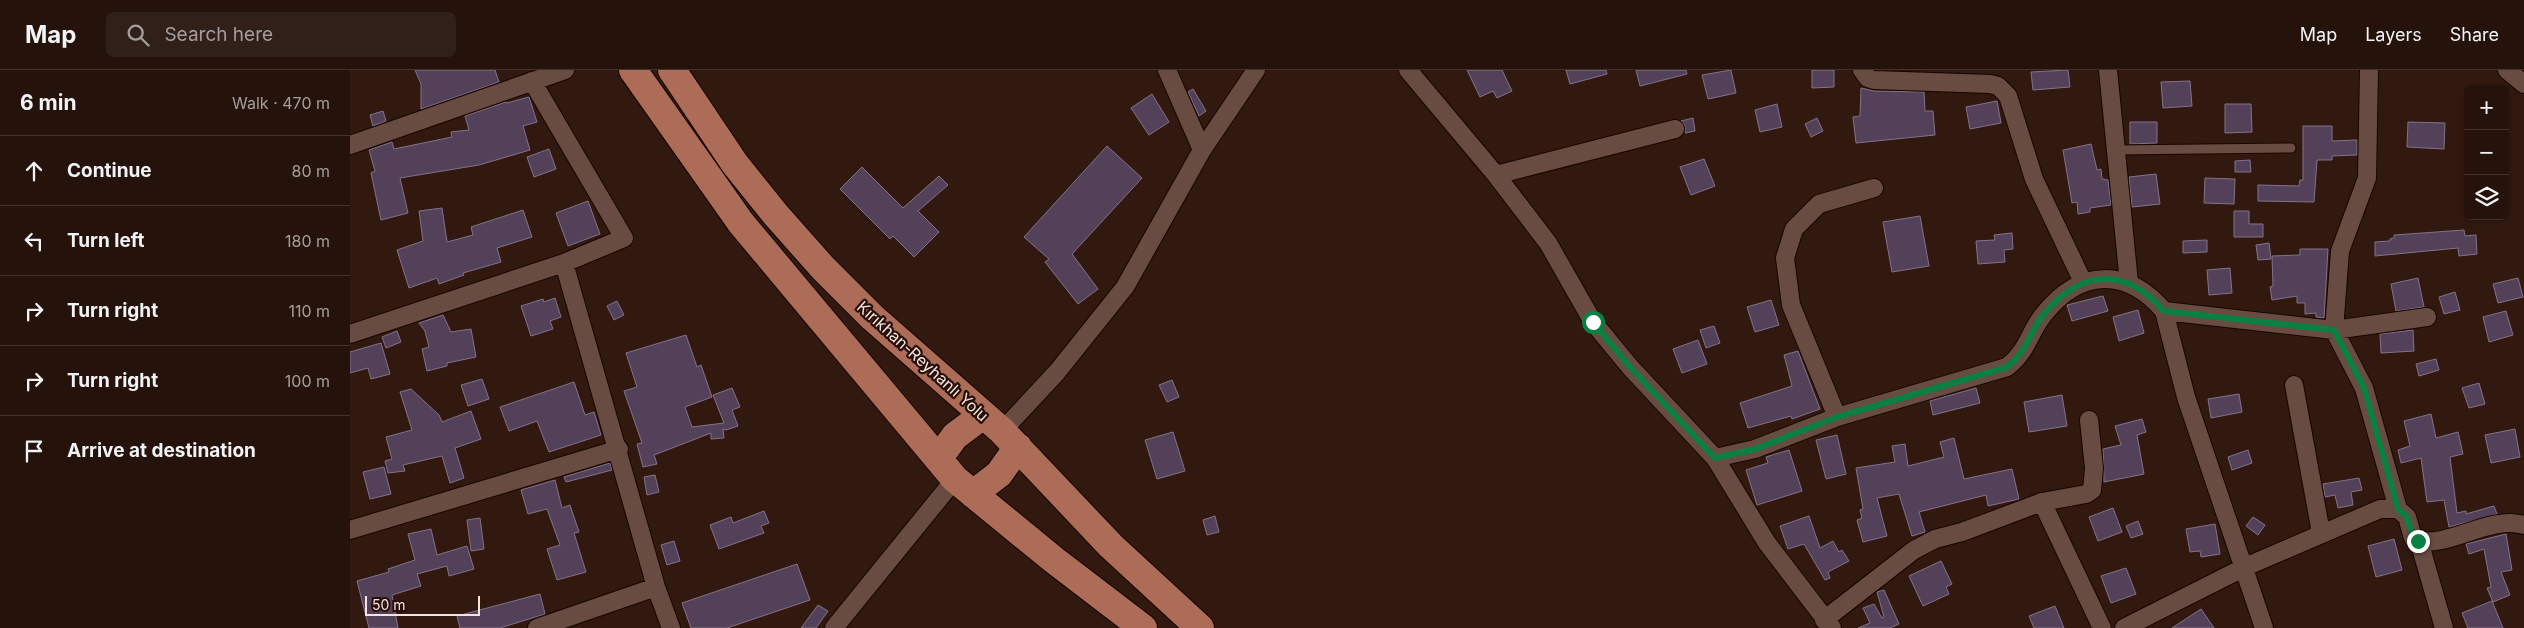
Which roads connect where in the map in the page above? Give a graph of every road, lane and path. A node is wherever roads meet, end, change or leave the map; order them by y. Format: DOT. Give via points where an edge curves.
graph roads {
  1 [pos="565,70"];
  2 [pos="634,70"];
  3 [pos="672,70"];
  4 [pos="1167,70"];
  5 [pos="1256,70"];
  6 [pos="1408,70"];
  7 [pos="1862,70"];
  8 [pos="2108,70"];
  9 [pos="2369,70"];
  10 [pos="2507,70"];
  11 [pos="532,81"];
  12 [pos="2524,84"];
  13 [pos="1675,129"];
  14 [pos="350,145"];
  15 [pos="2291,148"];
  16 [pos="1202,150"];
  17 [pos="2115,150"];
  18 [pos="1496,175"];
  19 [pos="1874,188"];
  20 [pos="564,263"];
  21 [pos="2083,282"];
  22 [pos="2128,283"];
  23 [pos="2164,311"];
  24 [pos="2427,317"];
  25 [pos="2334,330"];
  26 [pos="350,334"];
  27 [pos="2294,385"];
  28 [pos="1837,417"];
  29 [pos="2089,420"];
  30 [pos="1001,431"];
  31 [pos="619,449"];
  32 [pos="1715,458"];
  33 [pos="955,477"];
  34 [pos="2042,502"];
  35 [pos="2398,509"];
  36 [pos="2524,525"];
  37 [pos="350,530"];
  38 [pos="2321,533"];
  39 [pos="2418,541"];
  40 [pos="2245,567"];
  41 [pos="656,587"];
  42 [pos="1828,624"];
  43 [pos="537,628"];
  44 [pos="671,628"];
  45 [pos="834,628"];
  46 [pos="1143,628"];
  47 [pos="1200,628"];
  48 [pos="2102,628"];
  49 [pos="2124,628"];
  50 [pos="2264,628"];
  51 [pos="2444,628"];
  1 -- 11 [label="street"];
  2 -- 33 [label="highway" via="741,223"];
  3 -- 30 [label="highway, Kırıkhan-Reyhanlı Yolu" via="735,164 817,262 872,317"];
  4 -- 16 [label="street"];
  5 -- 16 [label="street"];
  6 -- 18 [label="street"];
  7 -- 21 [label="street" via="1874,80 1990,84 2003,89 2034,179"];
  8 -- 17 [label="street"];
  9 -- 25 [label="street" via="2367,178 2340,251"];
  10 -- 12 [label="street"];
  11 -- 14 [label="street"];
  11 -- 20 [label="street" via="624,238"];
  13 -- 18 [label="street"];
  15 -- 17 [label="lane"];
  16 -- 30 [label="street" via="1125,287 1057,372"];
  17 -- 22 [label="street"];
  18 -- 32 [label="street" via="1548,243 1593,322 1630,367"];
  19 -- 28 [label="street" via="1819,204 1794,229 1785,258 1791,305"];
  20 -- 26 [label="street"];
  20 -- 31 [label="street"];
  21 -- 22 [label="street" via="2113,280"];
  21 -- 28 [label="street" via="2060,297 2043,315 2023,352 2007,367"];
  22 -- 23 [label="street" via="2154,299"];
  23 -- 25 [label="street"];
  23 -- 40 [label="street" via="2186,397"];
  24 -- 25 [label="street"];
  25 -- 35 [label="street" via="2364,388"];
  27 -- 38 [label="street"];
  28 -- 32 [label="street" via="1755,449"];
  29 -- 34 [label="street" via="2094,468 2092,490"];
  30 -- 33 [label="highway" via="999,474"];
  30 -- 33 [label="highway" via="955,436"];
  30 -- 47 [label="highway, Kırıkhan-Reyhanlı Yolu" via="1110,546"];
  31 -- 37 [label="street"];
  31 -- 41 [label="street"];
  32 -- 42 [label="street" via="1767,543"];
  33 -- 45 [label="street"];
  33 -- 46 [label="highway" via="1054,560"];
  34 -- 42 [label="street" via="1935,539 1914,550"];
  34 -- 48 [label="street"];
  35 -- 38 [label="street" via="2380,509"];
  35 -- 39 [label="street" via="2407,517 2413,538"];
  36 -- 39 [label="street" via="2502,522 2438,540"];
  38 -- 40 [label="street"];
  39 -- 51 [label="street"];
  40 -- 49 [label="street"];
  40 -- 50 [label="street"];
  41 -- 43 [label="street"];
  41 -- 44 [label="street"];
}
